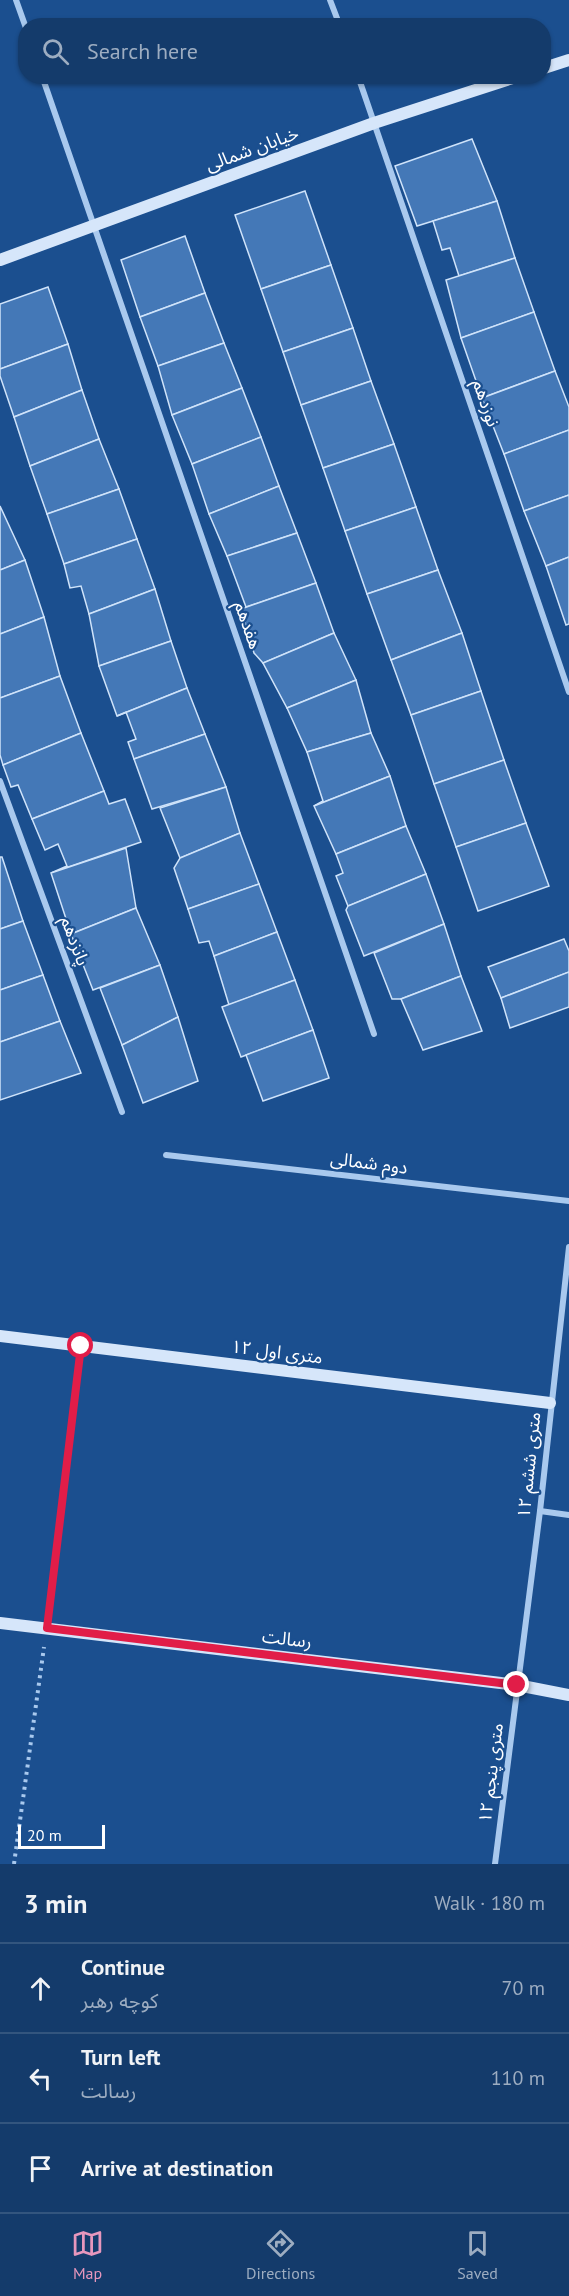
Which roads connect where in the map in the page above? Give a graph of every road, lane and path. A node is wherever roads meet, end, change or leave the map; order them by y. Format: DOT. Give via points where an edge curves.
graph roads {
  1 [pos="16,0"];
  2 [pos="330,0"];
  3 [pos="22,18"];
  4 [pos="336,18"];
  5 [pos="569,60"];
  6 [pos="551,66"];
  7 [pos="45,84"];
  8 [pos="361,84"];
  9 [pos="494,84"];
  10 [pos="374,123"];
  11 [pos="93,226"];
  12 [pos="0,260"];
  13 [pos="569,692"];
  14 [pos="0,781"];
  15 [pos="374,1034"];
  16 [pos="122,1112"];
  17 [pos="166,1155"];
  18 [pos="569,1201"];
  19 [pos="569,1247"];
  20 [pos="568,1259"];
  21 [pos="0,1336"];
  22 [pos="81,1346"];
  23 [pos="550,1403"];
  24 [pos="540,1511"];
  25 [pos="569,1515"];
  26 [pos="0,1623"];
  27 [pos="47,1628"];
  28 [pos="517,1685"];
  29 [pos="569,1695"];
  30 [pos="14,1864"];
  31 [pos="495,1864"];
  1 -- 3 [label="street"];
  2 -- 4 [label="street"];
  5 -- 6 [label="street"];
  7 -- 11 [label="street, هفدهم"];
  8 -- 10 [label="street, نوزدهم"];
  9 -- 10 [label="street, خیابان شمالی"];
  10 -- 11 [label="street, خیابان شمالی"];
  10 -- 13 [label="street, نوزدهم"];
  11 -- 12 [label="street, خیابان شمالی"];
  11 -- 15 [label="street, هفدهم"];
  14 -- 16 [label="street, پانزدهم"];
  17 -- 18 [label="street, دوم شمالی"];
  19 -- 20 [label="street, ۱۲ متری ششم"];
  20 -- 23 [label="street, ۱۲ متری ششم"];
  21 -- 22 [label="street, ۱۲ متری اول"];
  22 -- 23 [label="street, ۱۲ متری اول"];
  22 -- 27 [label="path"];
  23 -- 24 [label="street, ۱۲ متری ششم"];
  24 -- 25 [label="street"];
  24 -- 28 [label="street, ۱۲ متری ششم"];
  26 -- 27 [label="street, رسالت"];
  27 -- 28 [label="street, رسالت"];
  27 -- 30 [label="path"];
  28 -- 29 [label="street, رسالت"];
  28 -- 31 [label="street, ۱۲ متری پنجم"];
}
